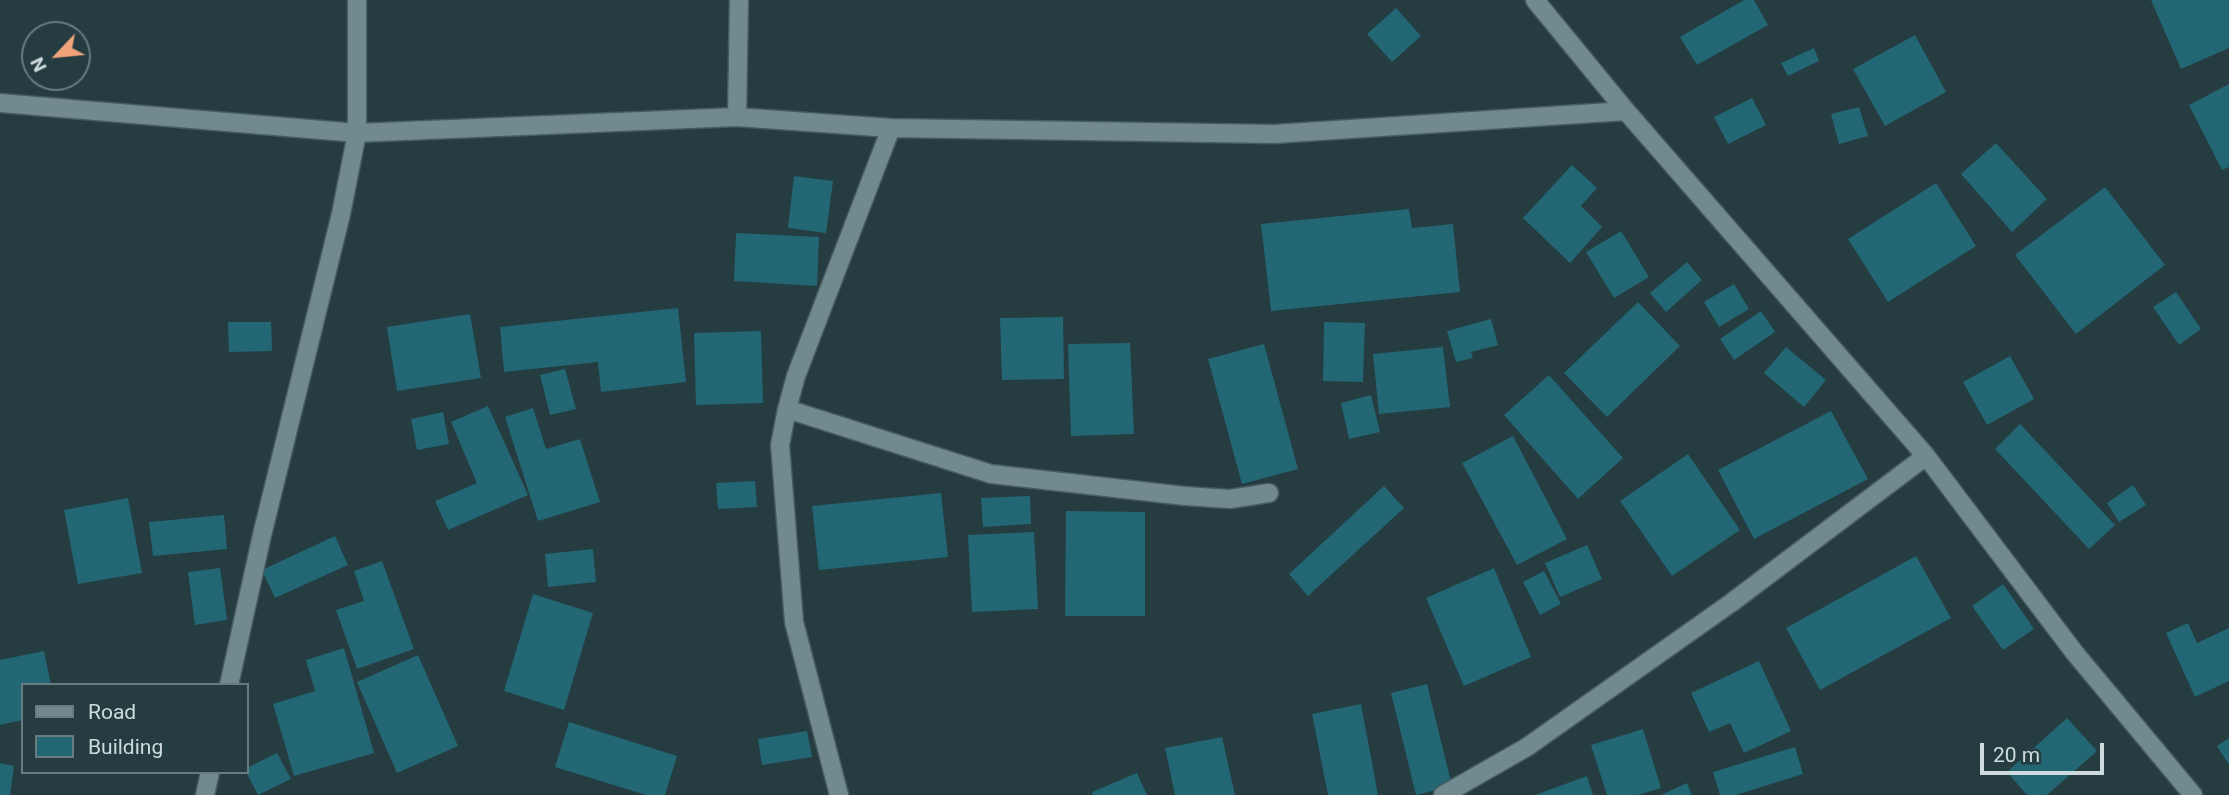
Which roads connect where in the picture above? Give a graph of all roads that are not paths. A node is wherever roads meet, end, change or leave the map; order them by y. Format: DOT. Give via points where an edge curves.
graph roads {
  1 [pos="357,0"];
  2 [pos="739,0"];
  3 [pos="1535,0"];
  4 [pos="0,103"];
  5 [pos="1626,111"];
  6 [pos="737,117"];
  7 [pos="891,128"];
  8 [pos="357,133"];
  9 [pos="787,409"];
  10 [pos="1926,456"];
  11 [pos="1269,493"];
  12 [pos="229,683"];
  13 [pos="210,774"];
  14 [pos="205,795"];
  15 [pos="839,795"];
  16 [pos="1443,795"];
  17 [pos="2193,795"];
  1 -- 8 [label="street"];
  2 -- 6 [label="street"];
  3 -- 5 [label="street"];
  4 -- 8 [label="street"];
  5 -- 7 [label="street" via="1274,134"];
  5 -- 10 [label="street"];
  6 -- 7 [label="street"];
  6 -- 8 [label="street"];
  7 -- 9 [label="street"];
  8 -- 12 [label="street"];
  9 -- 11 [label="street" via="991,474 1230,499"];
  9 -- 15 [label="street" via="780,445 794,622"];
  10 -- 16 [label="street" via="1731,603 1550,731"];
  10 -- 17 [label="street" via="2074,652"];
  13 -- 14 [label="street"];
}
